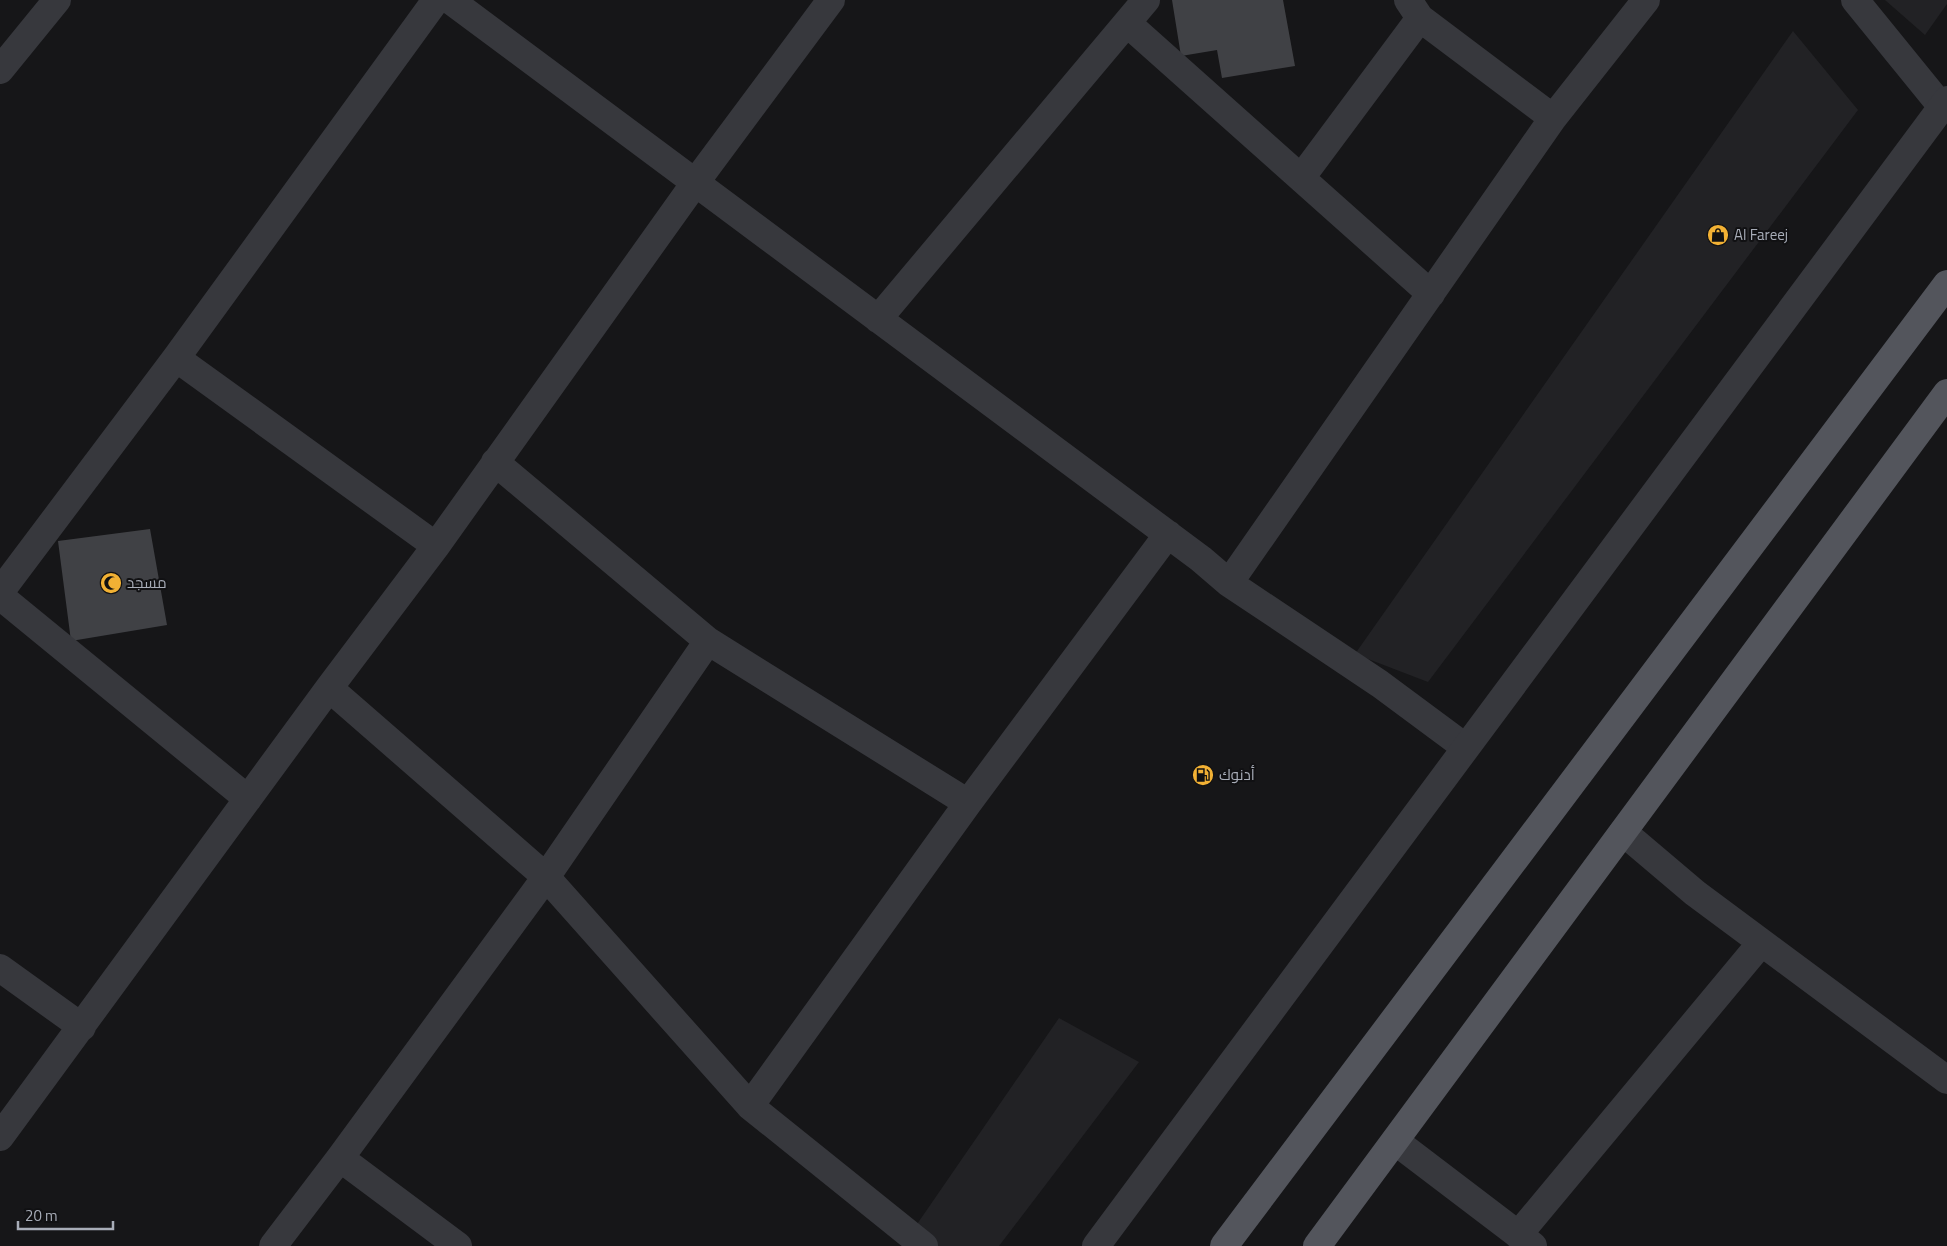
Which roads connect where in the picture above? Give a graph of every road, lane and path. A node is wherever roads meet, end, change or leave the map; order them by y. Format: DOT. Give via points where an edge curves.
graph roads {
  1 [pos="58,0"];
  2 [pos="436,0"];
  3 [pos="450,0"];
  4 [pos="831,0"];
  5 [pos="1146,0"];
  6 [pos="1646,0"];
  7 [pos="1855,0"];
  8 [pos="1414,9"];
  9 [pos="1127,23"];
  10 [pos="0,70"];
  11 [pos="1944,103"];
  12 [pos="1553,118"];
  13 [pos="1301,178"];
  14 [pos="695,183"];
  15 [pos="1947,284"];
  16 [pos="1431,294"];
  17 [pos="878,319"];
  18 [pos="176,358"];
  19 [pos="1947,393"];
  20 [pos="496,462"];
  21 [pos="1168,534"];
  22 [pos="436,546"];
  23 [pos="1229,583"];
  24 [pos="0,592"];
  25 [pos="0,596"];
  26 [pos="708,642"];
  27 [pos="329,688"];
  28 [pos="1465,748"];
  29 [pos="248,799"];
  30 [pos="968,803"];
  31 [pos="1623,832"];
  32 [pos="546,877"];
  33 [pos="1761,943"];
  34 [pos="0,968"];
  35 [pos="82,1027"];
  36 [pos="1947,1080"];
  37 [pos="750,1106"];
  38 [pos="0,1137"];
  39 [pos="1395,1141"];
  40 [pos="340,1158"];
  41 [pos="1526,1240"];
  42 [pos="272,1246"];
  43 [pos="458,1246"];
  44 [pos="924,1246"];
  45 [pos="1096,1246"];
  46 [pos="1224,1246"];
  47 [pos="1317,1246"];
  1 -- 10 [label="street"];
  2 -- 18 [label="street"];
  3 -- 14 [label="street"];
  4 -- 14 [label="street"];
  5 -- 9 [label="street"];
  6 -- 12 [label="street"];
  7 -- 11 [label="street"];
  8 -- 12 [label="street"];
  8 -- 13 [label="street"];
  9 -- 13 [label="street"];
  9 -- 17 [label="street"];
  11 -- 28 [label="street"];
  12 -- 16 [label="street"];
  13 -- 16 [label="street"];
  14 -- 17 [label="street"];
  14 -- 20 [label="street"];
  15 -- 46 [label="main road"];
  16 -- 23 [label="street"];
  17 -- 21 [label="street"];
  18 -- 22 [label="street"];
  18 -- 24 [label="street"];
  19 -- 31 [label="main road"];
  20 -- 22 [label="street"];
  20 -- 26 [label="street"];
  21 -- 23 [label="street"];
  21 -- 30 [label="street"];
  22 -- 27 [label="street"];
  23 -- 28 [label="street" via="1380,684"];
  25 -- 29 [label="street"];
  26 -- 30 [label="street"];
  26 -- 32 [label="street"];
  27 -- 29 [label="street"];
  27 -- 32 [label="street"];
  28 -- 45 [label="street"];
  29 -- 35 [label="street"];
  30 -- 37 [label="street"];
  31 -- 33 [label="street"];
  31 -- 39 [label="main road"];
  32 -- 37 [label="street"];
  32 -- 40 [label="street"];
  33 -- 36 [label="street"];
  33 -- 41 [label="street"];
  34 -- 35 [label="street"];
  35 -- 38 [label="street"];
  37 -- 44 [label="street"];
  39 -- 41 [label="street"];
  39 -- 47 [label="main road"];
  40 -- 42 [label="street"];
  40 -- 43 [label="street"];
}
